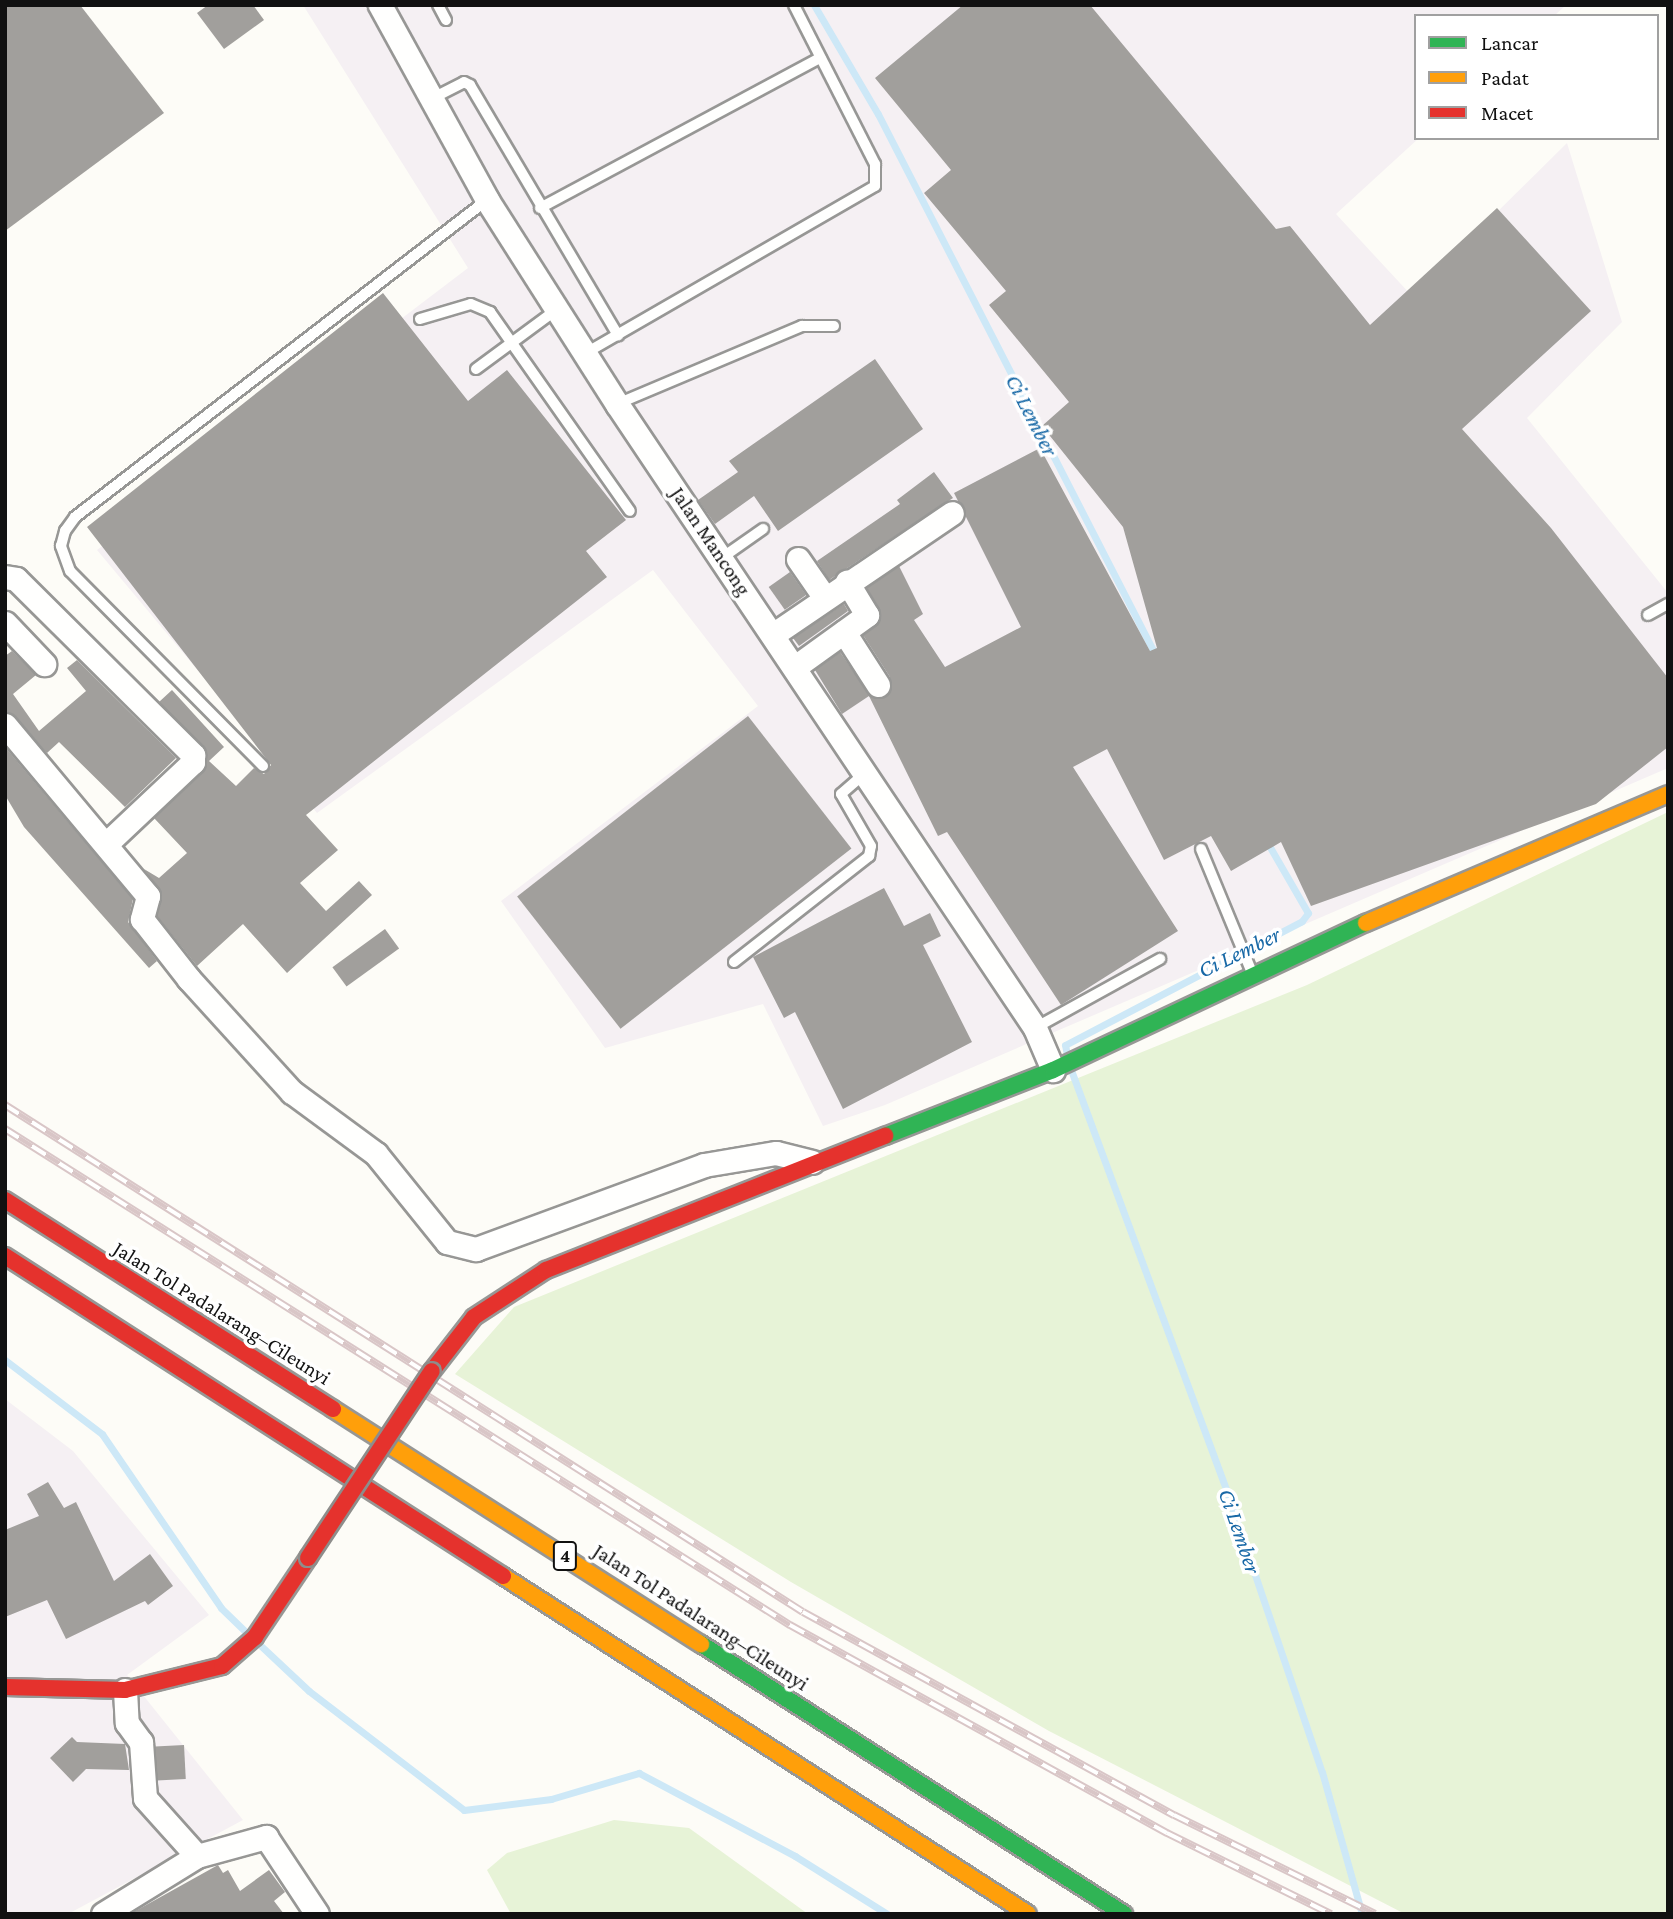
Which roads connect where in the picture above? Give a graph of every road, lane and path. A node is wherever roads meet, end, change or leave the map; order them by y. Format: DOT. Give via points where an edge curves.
graph roads {
  1 [pos="380,5"];
  2 [pos="438,5"];
  3 [pos="794,5"];
  4 [pos="446,20"];
  5 [pos="820,58"];
  6 [pos="431,99"];
  7 [pos="486,200"];
  8 [pos="540,208"];
  9 [pos="556,310"];
  10 [pos="420,319"];
  11 [pos="834,326"];
  12 [pos="618,335"];
  13 [pos="514,341"];
  14 [pos="584,354"];
  15 [pos="477,369"];
  16 [pos="617,404"];
  17 [pos="630,511"];
  18 [pos="952,513"];
  19 [pos="763,528"];
  20 [pos="723,557"];
  21 [pos="798,559"];
  22 [pos="5,577"];
  23 [pos="847,582"];
  24 [pos="825,598"];
  25 [pos="1668,604"];
  26 [pos="1648,615"];
  27 [pos="844,632"];
  28 [pos="774,634"];
  29 [pos="10,637"];
  30 [pos="44,664"];
  31 [pos="795,667"];
  32 [pos="878,685"];
  33 [pos="5,725"];
  34 [pos="263,766"];
  35 [pos="865,773"];
  36 [pos="1668,794"];
  37 [pos="106,844"];
  38 [pos="1201,849"];
  39 [pos="1160,959"];
  40 [pos="734,962"];
  41 [pos="1251,970"];
  42 [pos="1037,1031"];
  43 [pos="1054,1065"];
  44 [pos="812,1161"];
  45 [pos="5,1200"];
  46 [pos="5,1256"];
  47 [pos="5,1687"];
  48 [pos="125,1690"];
  49 [pos="197,1856"];
  50 [pos="103,1914"];
  51 [pos="317,1914"];
  52 [pos="1028,1914"];
  53 [pos="1124,1914"];
  1 -- 6 [label="street, Jalan Mancong"];
  2 -- 4 [label="lane"];
  3 -- 5 [label="lane"];
  5 -- 8 [label="lane"];
  5 -- 12 [label="lane" via="875,164 875,186"];
  6 -- 7 [label="street, Jalan Mancong"];
  6 -- 8 [label="lane" via="464,82 470,85"];
  7 -- 9 [label="street, Jalan Mancong"];
  7 -- 34 [label="lane" via="75,517 65,531 61,546 70,571"];
  8 -- 12 [label="lane"];
  9 -- 13 [label="lane"];
  9 -- 14 [label="street, Jalan Mancong"];
  10 -- 13 [label="lane" via="471,304 490,312"];
  11 -- 16 [label="lane" via="802,326"];
  12 -- 14 [label="lane"];
  13 -- 15 [label="lane"];
  13 -- 17 [label="lane"];
  14 -- 16 [label="street, Jalan Mancong"];
  16 -- 20 [label="street, Jalan Mancong"];
  18 -- 23 [label="street"];
  19 -- 20 [label="lane"];
  20 -- 28 [label="street, Jalan Mancong"];
  21 -- 24 [label="street"];
  22 -- 37 [label="street" via="16,579 193,755 193,762"];
  23 -- 24 [label="street"];
  23 -- 27 [label="street" via="868,612"];
  24 -- 28 [label="street"];
  25 -- 26 [label="lane"];
  27 -- 31 [label="street"];
  27 -- 32 [label="street"];
  28 -- 31 [label="street, Jalan Mancong"];
  29 -- 30 [label="street"];
  31 -- 35 [label="street, Jalan Mancong"];
  33 -- 37 [label="street"];
  35 -- 40 [label="lane" via="841,794 872,846 869,856"];
  35 -- 42 [label="street, Jalan Mancong"];
  36 -- 41 [label="main road"];
  37 -- 44 [label="street" via="148,897 142,919 189,979 292,1092 376,1154 435,1232 454,1246 476,1249 704,1165 776,1153"];
  38 -- 41 [label="lane"];
  39 -- 42 [label="lane"];
  41 -- 43 [label="main road" via="1079,1058"];
  42 -- 43 [label="street, Jalan Mancong"];
  43 -- 44 [label="main road"];
  44 -- 48 [label="main road, bridge" via="546,1270 474,1317 432,1371 255,1637 222,1665"];
  45 -- 53 [label="main road, Jalan Tol Padalarang–Cileunyi / 4"];
  46 -- 52 [label="main road, 4"];
  47 -- 48 [label="main road"];
  48 -- 49 [label="street" via="127,1723 142,1742 142,1791"];
  49 -- 50 [label="street"];
  49 -- 51 [label="street" via="265,1838"];
}
